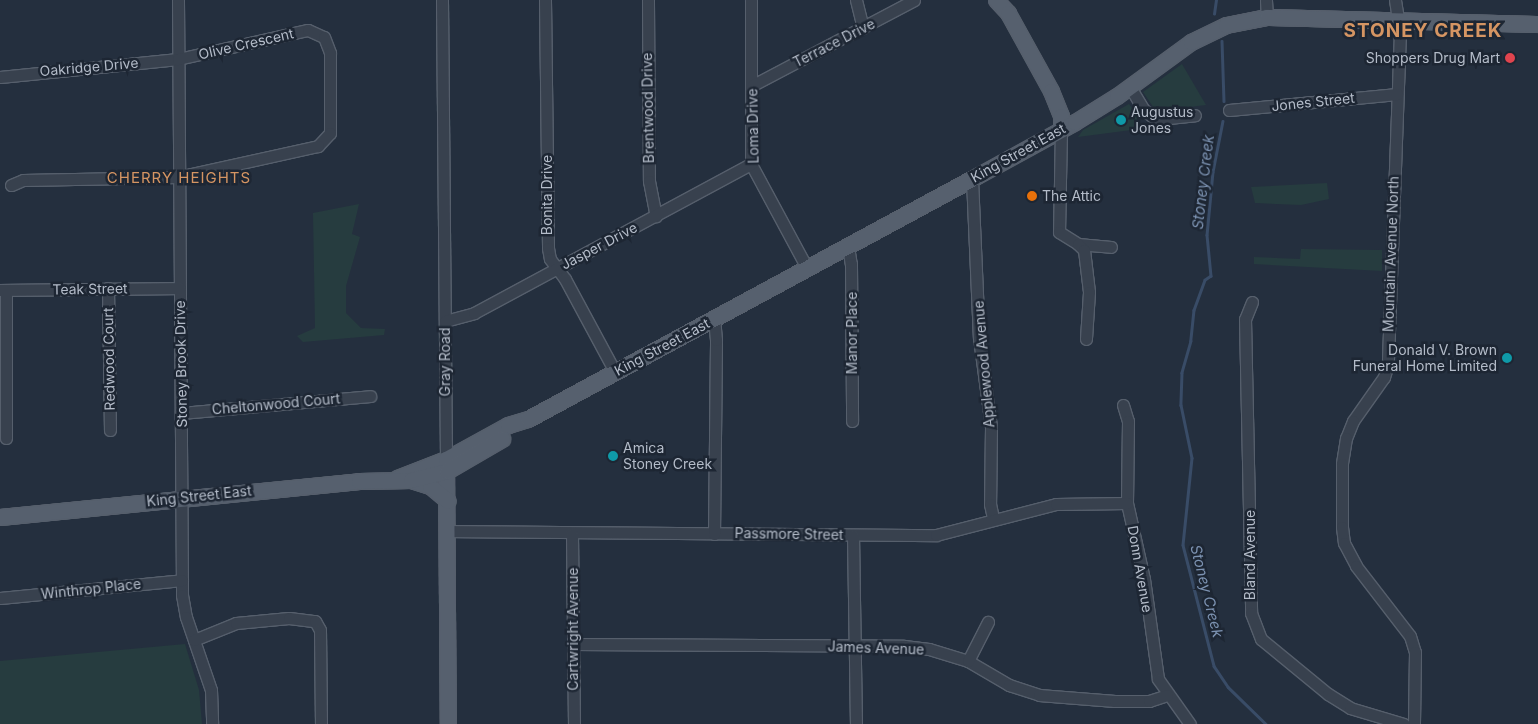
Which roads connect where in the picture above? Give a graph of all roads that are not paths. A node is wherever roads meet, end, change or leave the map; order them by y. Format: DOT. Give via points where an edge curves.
graph roads {
  1 [pos="178,0"];
  2 [pos="442,0"];
  3 [pos="545,0"];
  4 [pos="648,0"];
  5 [pos="751,0"];
  6 [pos="856,0"];
  7 [pos="914,0"];
  8 [pos="997,0"];
  9 [pos="1266,0"];
  10 [pos="1395,0"];
  11 [pos="1267,17"];
  12 [pos="1399,21"];
  13 [pos="1538,24"];
  14 [pos="863,28"];
  15 [pos="178,59"];
  16 [pos="0,77"];
  17 [pos="753,85"];
  18 [pos="1130,86"];
  19 [pos="1397,94"];
  20 [pos="1229,110"];
  21 [pos="1195,115"];
  22 [pos="1061,130"];
  23 [pos="751,164"];
  24 [pos="178,177"];
  25 [pos="972,179"];
  26 [pos="11,185"];
  27 [pos="656,216"];
  28 [pos="1078,244"];
  29 [pos="848,246"];
  30 [pos="1110,247"];
  31 [pos="806,268"];
  32 [pos="558,269"];
  33 [pos="108,288"];
  34 [pos="180,288"];
  35 [pos="3,290"];
  36 [pos="1252,302"];
  37 [pos="714,319"];
  38 [pos="445,321"];
  39 [pos="1086,340"];
  40 [pos="615,372"];
  41 [pos="370,396"];
  42 [pos="1123,405"];
  43 [pos="181,412"];
  44 [pos="528,419"];
  45 [pos="852,421"];
  46 [pos="110,430"];
  47 [pos="6,438"];
  48 [pos="483,451"];
  49 [pos="447,465"];
  50 [pos="404,479"];
  51 [pos="182,497"];
  52 [pos="448,501"];
  53 [pos="1127,503"];
  54 [pos="0,517"];
  55 [pos="993,518"];
  56 [pos="448,531"];
  57 [pos="572,534"];
  58 [pos="714,534"];
  59 [pos="854,535"];
  60 [pos="182,580"];
  61 [pos="0,598"];
  62 [pos="988,622"];
  63 [pos="194,640"];
  64 [pos="573,644"];
  65 [pos="855,646"];
  66 [pos="968,662"];
  67 [pos="1167,695"];
  68 [pos="212,724"];
  69 [pos="321,724"];
  70 [pos="448,724"];
  71 [pos="574,724"];
  72 [pos="856,724"];
  73 [pos="1190,724"];
  74 [pos="1404,724"];
  75 [pos="1414,724"];
  1 -- 15 [label="street, Stoney Brook Drive"];
  2 -- 38 [label="street, Gray Road"];
  3 -- 32 [label="street, Bonita Drive" via="546,232 550,259"];
  4 -- 27 [label="street, Brentwood Drive" via="648,181"];
  5 -- 17 [label="street, Loma Drive"];
  6 -- 14 [label="street"];
  7 -- 14 [label="street, Terrace Drive"];
  8 -- 22 [label="main road" via="1008,13 1051,91 1061,116"];
  9 -- 11 [label="street"];
  10 -- 12 [label="street, Mountain Avenue North"];
  11 -- 12 [label="main road, King Street East"];
  11 -- 18 [label="main road, King Street East" via="1226,25 1190,42"];
  12 -- 13 [label="main road, King Street East"];
  12 -- 19 [label="street, Mountain Avenue North"];
  14 -- 17 [label="street, Terrace Drive"];
  15 -- 16 [label="street, Oakridge Drive"];
  15 -- 24 [label="street, Stoney Brook Drive"];
  15 -- 24 [label="street, Olive Crescent" via="308,30 324,37 330,53 330,134 318,146"];
  17 -- 23 [label="street, Loma Drive"];
  18 -- 21 [label="street" via="1144,110 1152,116 1159,119"];
  18 -- 22 [label="main road, King Street East"];
  19 -- 20 [label="street, Jones Street"];
  19 -- 75 [label="street, Mountain Avenue North" via="1388,364 1384,377 1353,421 1346,438 1342,528 1344,544 1356,566 1410,636 1415,652"];
  22 -- 25 [label="main road, King Street East"];
  22 -- 28 [label="street" via="1059,232"];
  23 -- 27 [label="street, Jasper Drive"];
  23 -- 31 [label="street, Loma Drive"];
  24 -- 26 [label="street, Olive Crescent" via="23,180"];
  24 -- 34 [label="street, Stoney Brook Drive"];
  25 -- 29 [label="main road, King Street East"];
  25 -- 55 [label="street, Applewood Avenue" via="979,338 991,427 990,504"];
  27 -- 32 [label="street, Jasper Drive"];
  28 -- 30 [label="street"];
  28 -- 39 [label="street" via="1084,250 1090,292"];
  29 -- 31 [label="main road, King Street East"];
  29 -- 45 [label="street, Manor Place" via="851,264"];
  31 -- 37 [label="main road, King Street East"];
  32 -- 38 [label="street, Jasper Drive" via="474,313"];
  32 -- 40 [label="street, Bonita Drive"];
  33 -- 34 [label="street, Teak Street"];
  33 -- 35 [label="street, Teak Street"];
  33 -- 46 [label="street, Redwood Court"];
  34 -- 43 [label="street, Stoney Brook Drive"];
  35 -- 47 [label="street"];
  36 -- 74 [label="street, Bland Avenue" via="1245,319 1250,613 1261,639 1328,694 1350,708"];
  37 -- 40 [label="main road, King Street East"];
  37 -- 58 [label="street"];
  38 -- 49 [label="street, Gray Road"];
  40 -- 44 [label="main road, King Street East"];
  41 -- 43 [label="street, Cheltonwood Court"];
  42 -- 53 [label="street, Donn Avenue" via="1128,421"];
  43 -- 51 [label="street, Stoney Brook Drive"];
  44 -- 48 [label="main road, King Street East" via="512,434"];
  44 -- 49 [label="main road, King Street East" via="508,425"];
  48 -- 49 [label="main road, King Street East"];
  48 -- 52 [label="main road" via="456,481"];
  49 -- 50 [label="main road, King Street East"];
  49 -- 52 [label="main road, Gray Road"];
  50 -- 51 [label="main road, King Street East"];
  50 -- 52 [label="main road" via="423,482"];
  51 -- 54 [label="main road, King Street East"];
  51 -- 60 [label="street, Stoney Brook Drive"];
  52 -- 56 [label="main road, Gray Road"];
  53 -- 55 [label="street, Passmore Street" via="1075,502"];
  53 -- 67 [label="street, Donn Avenue" via="1144,579 1158,678"];
  55 -- 59 [label="street, Passmore Street" via="936,535"];
  56 -- 57 [label="street, Passmore Street"];
  56 -- 70 [label="main road, Gray Road"];
  57 -- 58 [label="street, Passmore Street"];
  57 -- 64 [label="street, Cartwright Avenue"];
  58 -- 59 [label="street, Passmore Street"];
  59 -- 65 [label="street"];
  60 -- 61 [label="street, Winthrop Place"];
  60 -- 63 [label="street, Stoney Brook Drive" via="186,617"];
  62 -- 66 [label="street"];
  63 -- 68 [label="street, Stoney Brook Drive" via="211,690"];
  63 -- 69 [label="street" via="236,623 289,618 315,621 320,630"];
  64 -- 65 [label="street, James Avenue"];
  64 -- 71 [label="street, Cartwright Avenue"];
  65 -- 66 [label="street, James Avenue" via="929,649"];
  65 -- 72 [label="street"];
  66 -- 67 [label="street, James Avenue" via="1009,685 1039,695 1115,701 1149,700"];
  67 -- 73 [label="street, Donn Avenue"];
}
